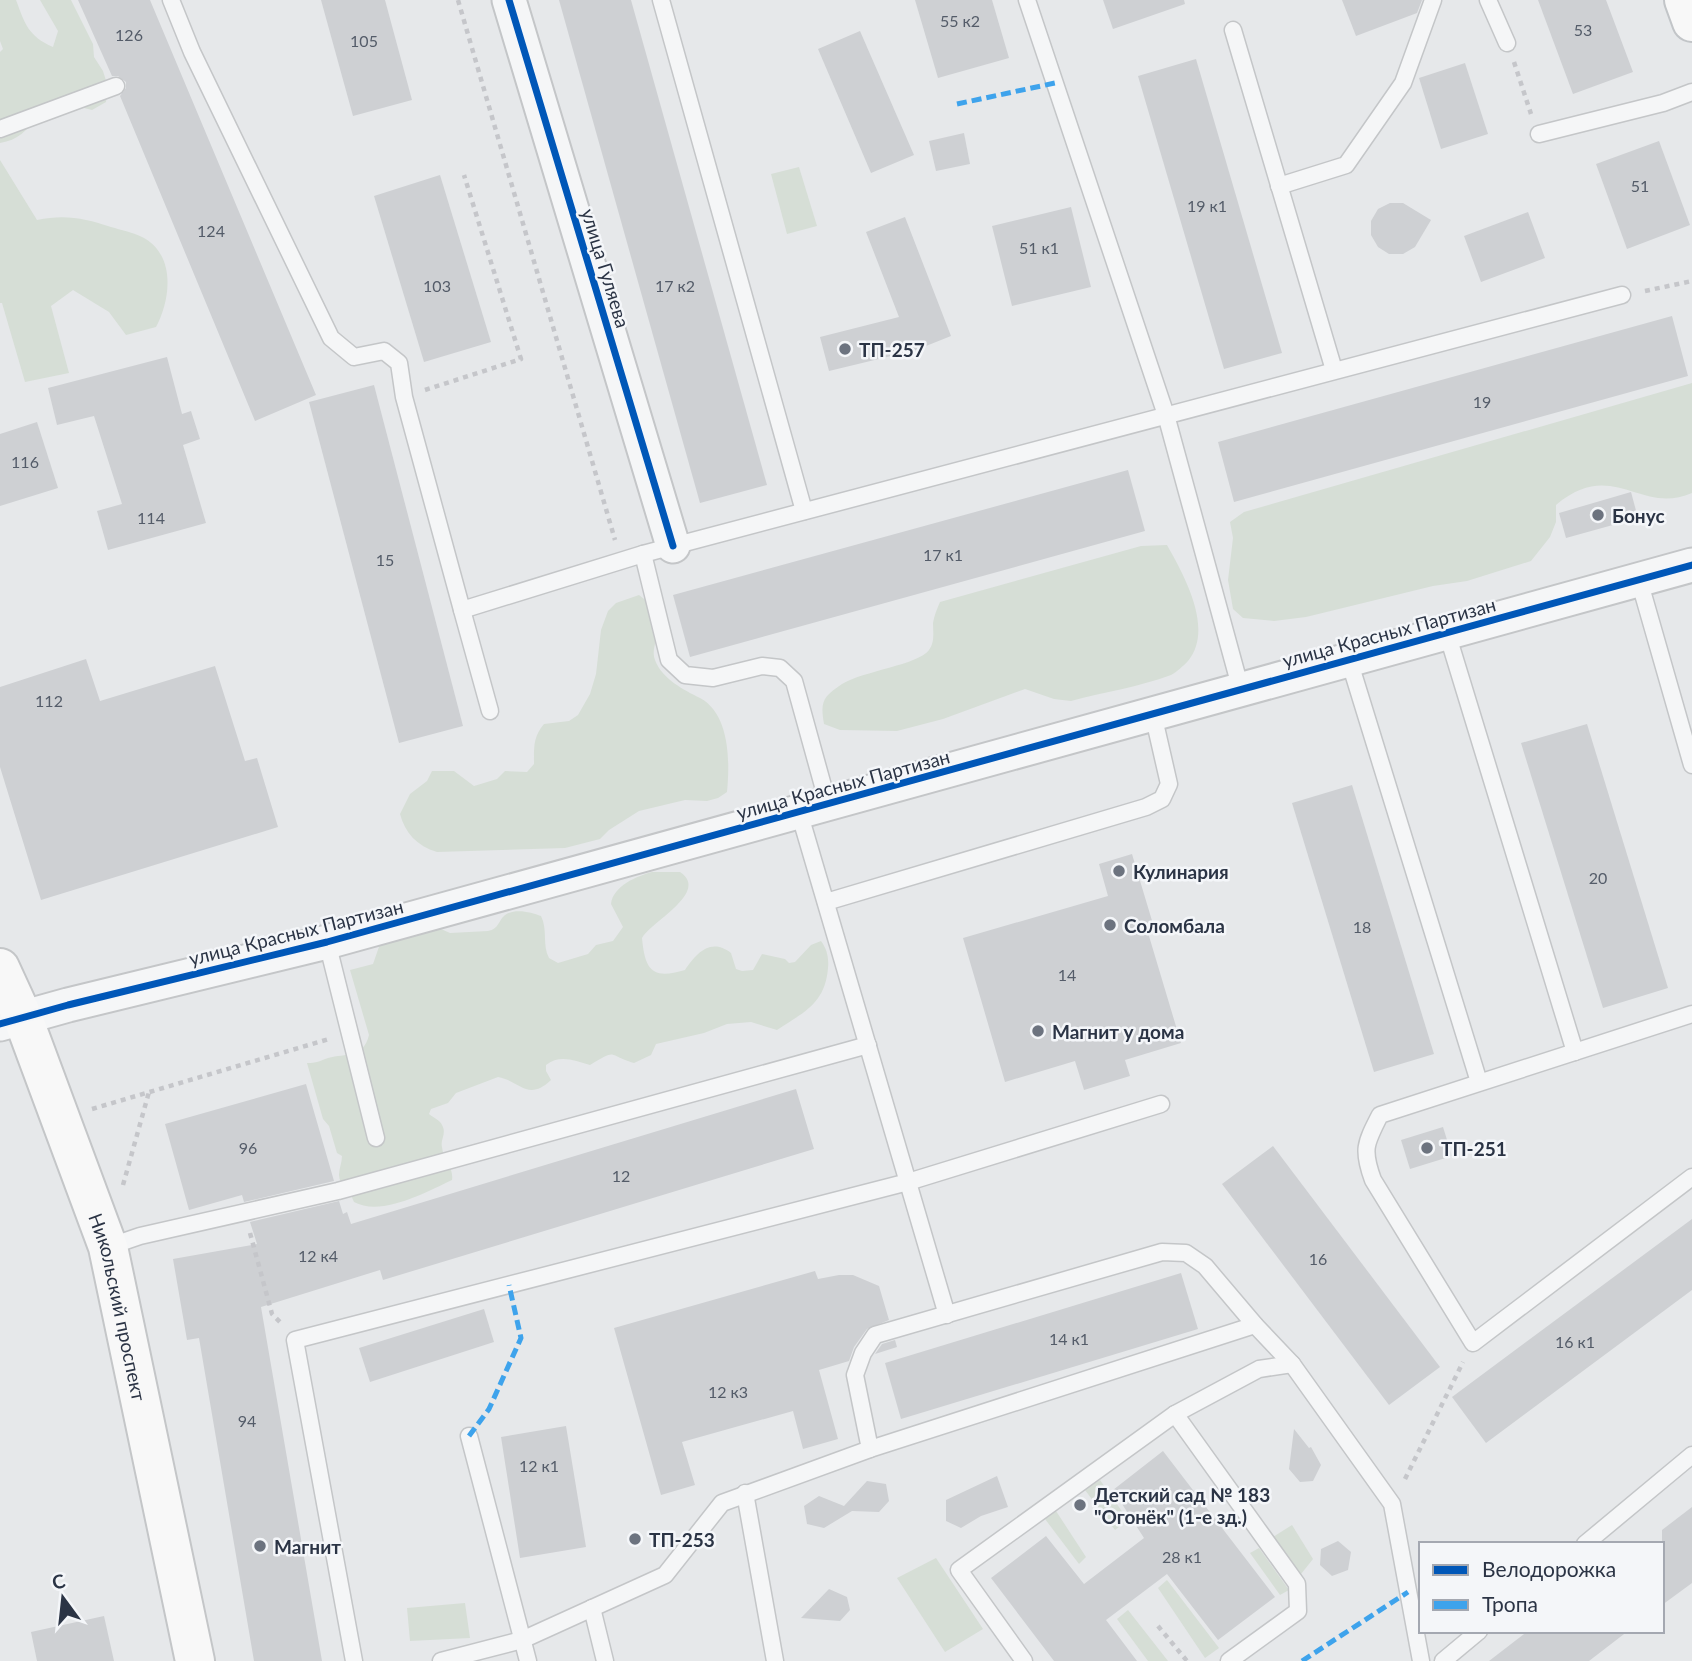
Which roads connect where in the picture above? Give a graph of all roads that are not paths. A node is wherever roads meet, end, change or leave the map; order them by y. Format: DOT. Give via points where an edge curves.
graph roads {
  1 [pos="171,0"];
  2 [pos="509,0"];
  3 [pos="660,0"];
  4 [pos="1027,0"];
  5 [pos="1433,0"];
  6 [pos="1488,0"];
  7 [pos="1684,0"];
  8 [pos="1692,22"];
  9 [pos="1233,30"];
  10 [pos="1507,43"];
  11 [pos="192,52"];
  12 [pos="176,60"];
  13 [pos="116,86"];
  14 [pos="1692,92"];
  15 [pos="0,129"];
  16 [pos="1539,134"];
  17 [pos="1279,186"];
  18 [pos="1622,295"];
  19 [pos="1335,370"];
  20 [pos="1166,415"];
  21 [pos="804,511"];
  22 [pos="658,550"];
  23 [pos="1692,565"];
  24 [pos="1639,580"];
  25 [pos="462,610"];
  26 [pos="1447,633"];
  27 [pos="1349,660"];
  28 [pos="1241,690"];
  29 [pos="490,711"];
  30 [pos="1153,714"];
  31 [pos="1692,765"];
  32 [pos="814,808"];
  33 [pos="826,902"];
  34 [pos="327,942"];
  35 [pos="0,968"];
  36 [pos="1692,1014"];
  37 [pos="12,1021"];
  38 [pos="868,1045"];
  39 [pos="1575,1052"];
  40 [pos="1479,1082"];
  41 [pos="1161,1104"];
  42 [pos="376,1138"];
  43 [pos="1692,1177"];
  44 [pos="908,1182"];
  45 [pos="108,1247"];
  46 [pos="947,1315"];
  47 [pos="1255,1325"];
  48 [pos="1292,1364"];
  49 [pos="1175,1414"];
  50 [pos="469,1436"];
  51 [pos="870,1449"];
  52 [pos="1692,1455"];
  53 [pos="745,1493"];
  54 [pos="1587,1542"];
  55 [pos="592,1608"];
  56 [pos="1477,1633"];
  57 [pos="522,1640"];
  58 [pos="195,1661"];
  59 [pos="354,1661"];
  60 [pos="441,1661"];
  61 [pos="528,1661"];
  62 [pos="606,1661"];
  63 [pos="775,1661"];
  64 [pos="1024,1661"];
  65 [pos="1229,1661"];
  66 [pos="1421,1661"];
  67 [pos="1443,1661"];
  1 -- 11 [label="lane"];
  2 -- 22 [label="street, улица Гуляева"];
  3 -- 21 [label="lane"];
  4 -- 20 [label="lane"];
  5 -- 17 [label="lane" via="1403,83 1346,165"];
  6 -- 10 [label="lane"];
  7 -- 8 [label="main road"];
  9 -- 17 [label="lane"];
  11 -- 12 [label="lane"];
  11 -- 25 [label="lane" via="331,338 354,357 384,351 399,363 404,397"];
  13 -- 15 [label="lane"];
  14 -- 16 [label="lane"];
  17 -- 19 [label="lane"];
  18 -- 19 [label="lane"];
  19 -- 20 [label="lane"];
  20 -- 21 [label="lane"];
  20 -- 28 [label="lane"];
  21 -- 22 [label="lane"];
  22 -- 25 [label="lane"];
  22 -- 32 [label="lane, улица Гуляева" via="669,660 685,675 713,678 762,666 780,668 794,681"];
  23 -- 24 [label="street, улица Красных Партизан"];
  24 -- 26 [label="street, улица Красных Партизан"];
  24 -- 31 [label="lane"];
  25 -- 29 [label="lane"];
  26 -- 27 [label="street, улица Красных Партизан"];
  26 -- 39 [label="lane"];
  27 -- 28 [label="street, улица Красных Партизан"];
  27 -- 40 [label="lane"];
  28 -- 30 [label="street, улица Красных Партизан"];
  30 -- 32 [label="street, улица Красных Партизан"];
  30 -- 33 [label="lane" via="1169,784 1162,799"];
  32 -- 33 [label="lane, улица Гуляева"];
  32 -- 34 [label="street, улица Красных Партизан"];
  33 -- 38 [label="lane, улица Гуляева"];
  34 -- 37 [label="street, улица Красных Партизан"];
  34 -- 42 [label="lane"];
  35 -- 37 [label="main road, Никольский проспект"];
  36 -- 39 [label="lane"];
  37 -- 45 [label="main road, Никольский проспект"];
  38 -- 44 [label="lane, улица Гуляева"];
  38 -- 45 [label="lane" via="338,1191"];
  39 -- 40 [label="lane"];
  40 -- 43 [label="lane" via="1380,1115 1364,1156 1373,1180 1473,1343"];
  41 -- 44 [label="lane"];
  44 -- 46 [label="lane, улица Гуляева"];
  44 -- 59 [label="lane" via="295,1340"];
  45 -- 58 [label="main road, Никольский проспект"];
  46 -- 47 [label="lane" via="1162,1252 1186,1253 1205,1266"];
  46 -- 51 [label="lane" via="875,1335 863,1353 855,1374"];
  47 -- 48 [label="lane"];
  47 -- 51 [label="lane"];
  48 -- 49 [label="lane" via="1259,1369"];
  48 -- 66 [label="lane" via="1392,1504"];
  49 -- 64 [label="lane" via="959,1570"];
  49 -- 65 [label="lane" via="1297,1584 1298,1611"];
  50 -- 57 [label="lane"];
  51 -- 53 [label="lane"];
  52 -- 54 [label="lane"];
  53 -- 55 [label="lane" via="722,1503 665,1575"];
  53 -- 63 [label="lane"];
  55 -- 57 [label="lane"];
  55 -- 62 [label="lane"];
  56 -- 67 [label="lane"];
  57 -- 60 [label="lane"];
  57 -- 61 [label="lane"];
}
